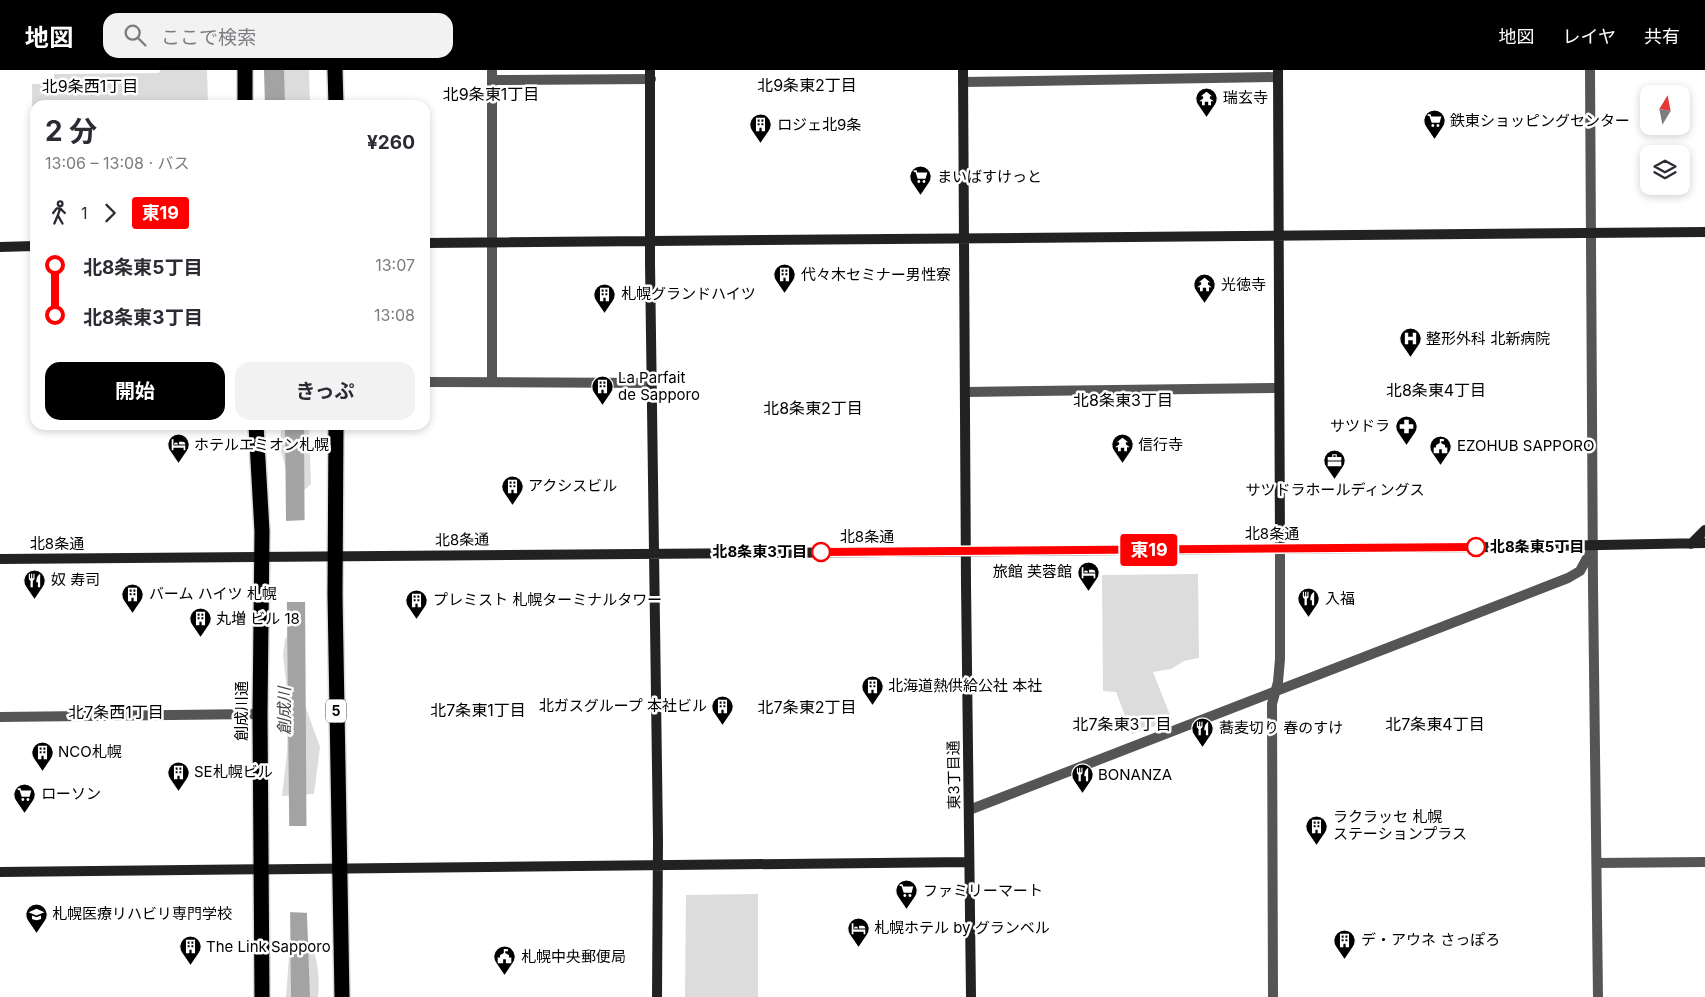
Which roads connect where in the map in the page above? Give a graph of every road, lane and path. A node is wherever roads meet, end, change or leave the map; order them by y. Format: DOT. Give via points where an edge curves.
graph roads {
  1 [pos="244,70"];
  2 [pos="336,70"];
  3 [pos="963,70"];
  4 [pos="1590,70"];
  5 [pos="650,74"];
  6 [pos="1278,74"];
  7 [pos="492,75"];
  8 [pos="963,82"];
  9 [pos="246,100"];
  10 [pos="336,100"];
  11 [pos="1705,232"];
  12 [pos="1591,233"];
  13 [pos="1278,236"];
  14 [pos="964,239"];
  15 [pos="650,241"];
  16 [pos="492,242"];
  17 [pos="430,243"];
  18 [pos="30,246"];
  19 [pos="0,247"];
  20 [pos="430,382"];
  21 [pos="492,382"];
  22 [pos="652,384"];
  23 [pos="1278,388"];
  24 [pos="965,392"];
  25 [pos="256,430"];
  26 [pos="336,430"];
  27 [pos="1705,530"];
  28 [pos="1705,543"];
  29 [pos="1691,544"];
  30 [pos="1594,546"];
  31 [pos="1280,549"];
  32 [pos="965,552"];
  33 [pos="654,553"];
  34 [pos="262,556"];
  35 [pos="335,556"];
  36 [pos="0,559"];
  37 [pos="1275,691"];
  38 [pos="260,714"];
  39 [pos="0,717"];
  40 [pos="969,810"];
  41 [pos="969,862"];
  42 [pos="1705,862"];
  43 [pos="1597,863"];
  44 [pos="657,866"];
  45 [pos="261,869"];
  46 [pos="340,869"];
  47 [pos="0,872"];
  48 [pos="262,997"];
  49 [pos="342,997"];
  50 [pos="657,997"];
  51 [pos="971,997"];
  52 [pos="1273,997"];
  53 [pos="1598,997"];
  1 -- 9 [label="highway"];
  2 -- 10 [label="highway"];
  3 -- 8 [label="street, 東3丁目通"];
  4 -- 12 [label="street"];
  5 -- 7 [label="street"];
  5 -- 15 [label="street"];
  6 -- 8 [label="street"];
  6 -- 13 [label="street"];
  7 -- 16 [label="street"];
  8 -- 14 [label="street, 東3丁目通"];
  11 -- 12 [label="street"];
  12 -- 13 [label="street"];
  12 -- 30 [label="street"];
  13 -- 14 [label="street"];
  13 -- 23 [label="street"];
  14 -- 15 [label="street"];
  14 -- 24 [label="street, 東3丁目通"];
  15 -- 16 [label="street"];
  15 -- 22 [label="street"];
  16 -- 17 [label="street"];
  16 -- 21 [label="street"];
  18 -- 19 [label="street"];
  20 -- 21 [label="street"];
  21 -- 22 [label="street"];
  22 -- 33 [label="street"];
  23 -- 24 [label="street"];
  23 -- 31 [label="street"];
  24 -- 32 [label="street, 東3丁目通"];
  25 -- 34 [label="highway, 創成川通"];
  26 -- 35 [label="highway, 5"];
  27 -- 29 [label="street"];
  28 -- 29 [label="street, 北8条通"];
  29 -- 30 [label="street, 北8条通"];
  30 -- 31 [label="street, 北8条通"];
  30 -- 37 [label="street" via="1580,570 1568,578"];
  30 -- 43 [label="street"];
  31 -- 32 [label="street, 北8条通"];
  31 -- 37 [label="street" via="1280,658"];
  32 -- 33 [label="street, 北8条通"];
  32 -- 40 [label="street, 東3丁目通"];
  33 -- 35 [label="street, 北8条通"];
  33 -- 44 [label="street"];
  34 -- 35 [label="street, 北8条通"];
  34 -- 36 [label="street, 北8条通"];
  34 -- 38 [label="highway, 創成川通"];
  35 -- 46 [label="highway, 5"];
  37 -- 40 [label="street"];
  37 -- 52 [label="street" via="1272,704"];
  38 -- 39 [label="street"];
  38 -- 45 [label="highway, 創成川通"];
  40 -- 41 [label="street, 東3丁目通"];
  41 -- 44 [label="street"];
  41 -- 51 [label="street, 東3丁目通"];
  42 -- 43 [label="street"];
  43 -- 53 [label="street"];
  44 -- 46 [label="street"];
  44 -- 50 [label="street"];
  45 -- 46 [label="street"];
  45 -- 47 [label="street"];
  45 -- 48 [label="highway, 創成川通"];
  46 -- 49 [label="highway, 5"];
}
